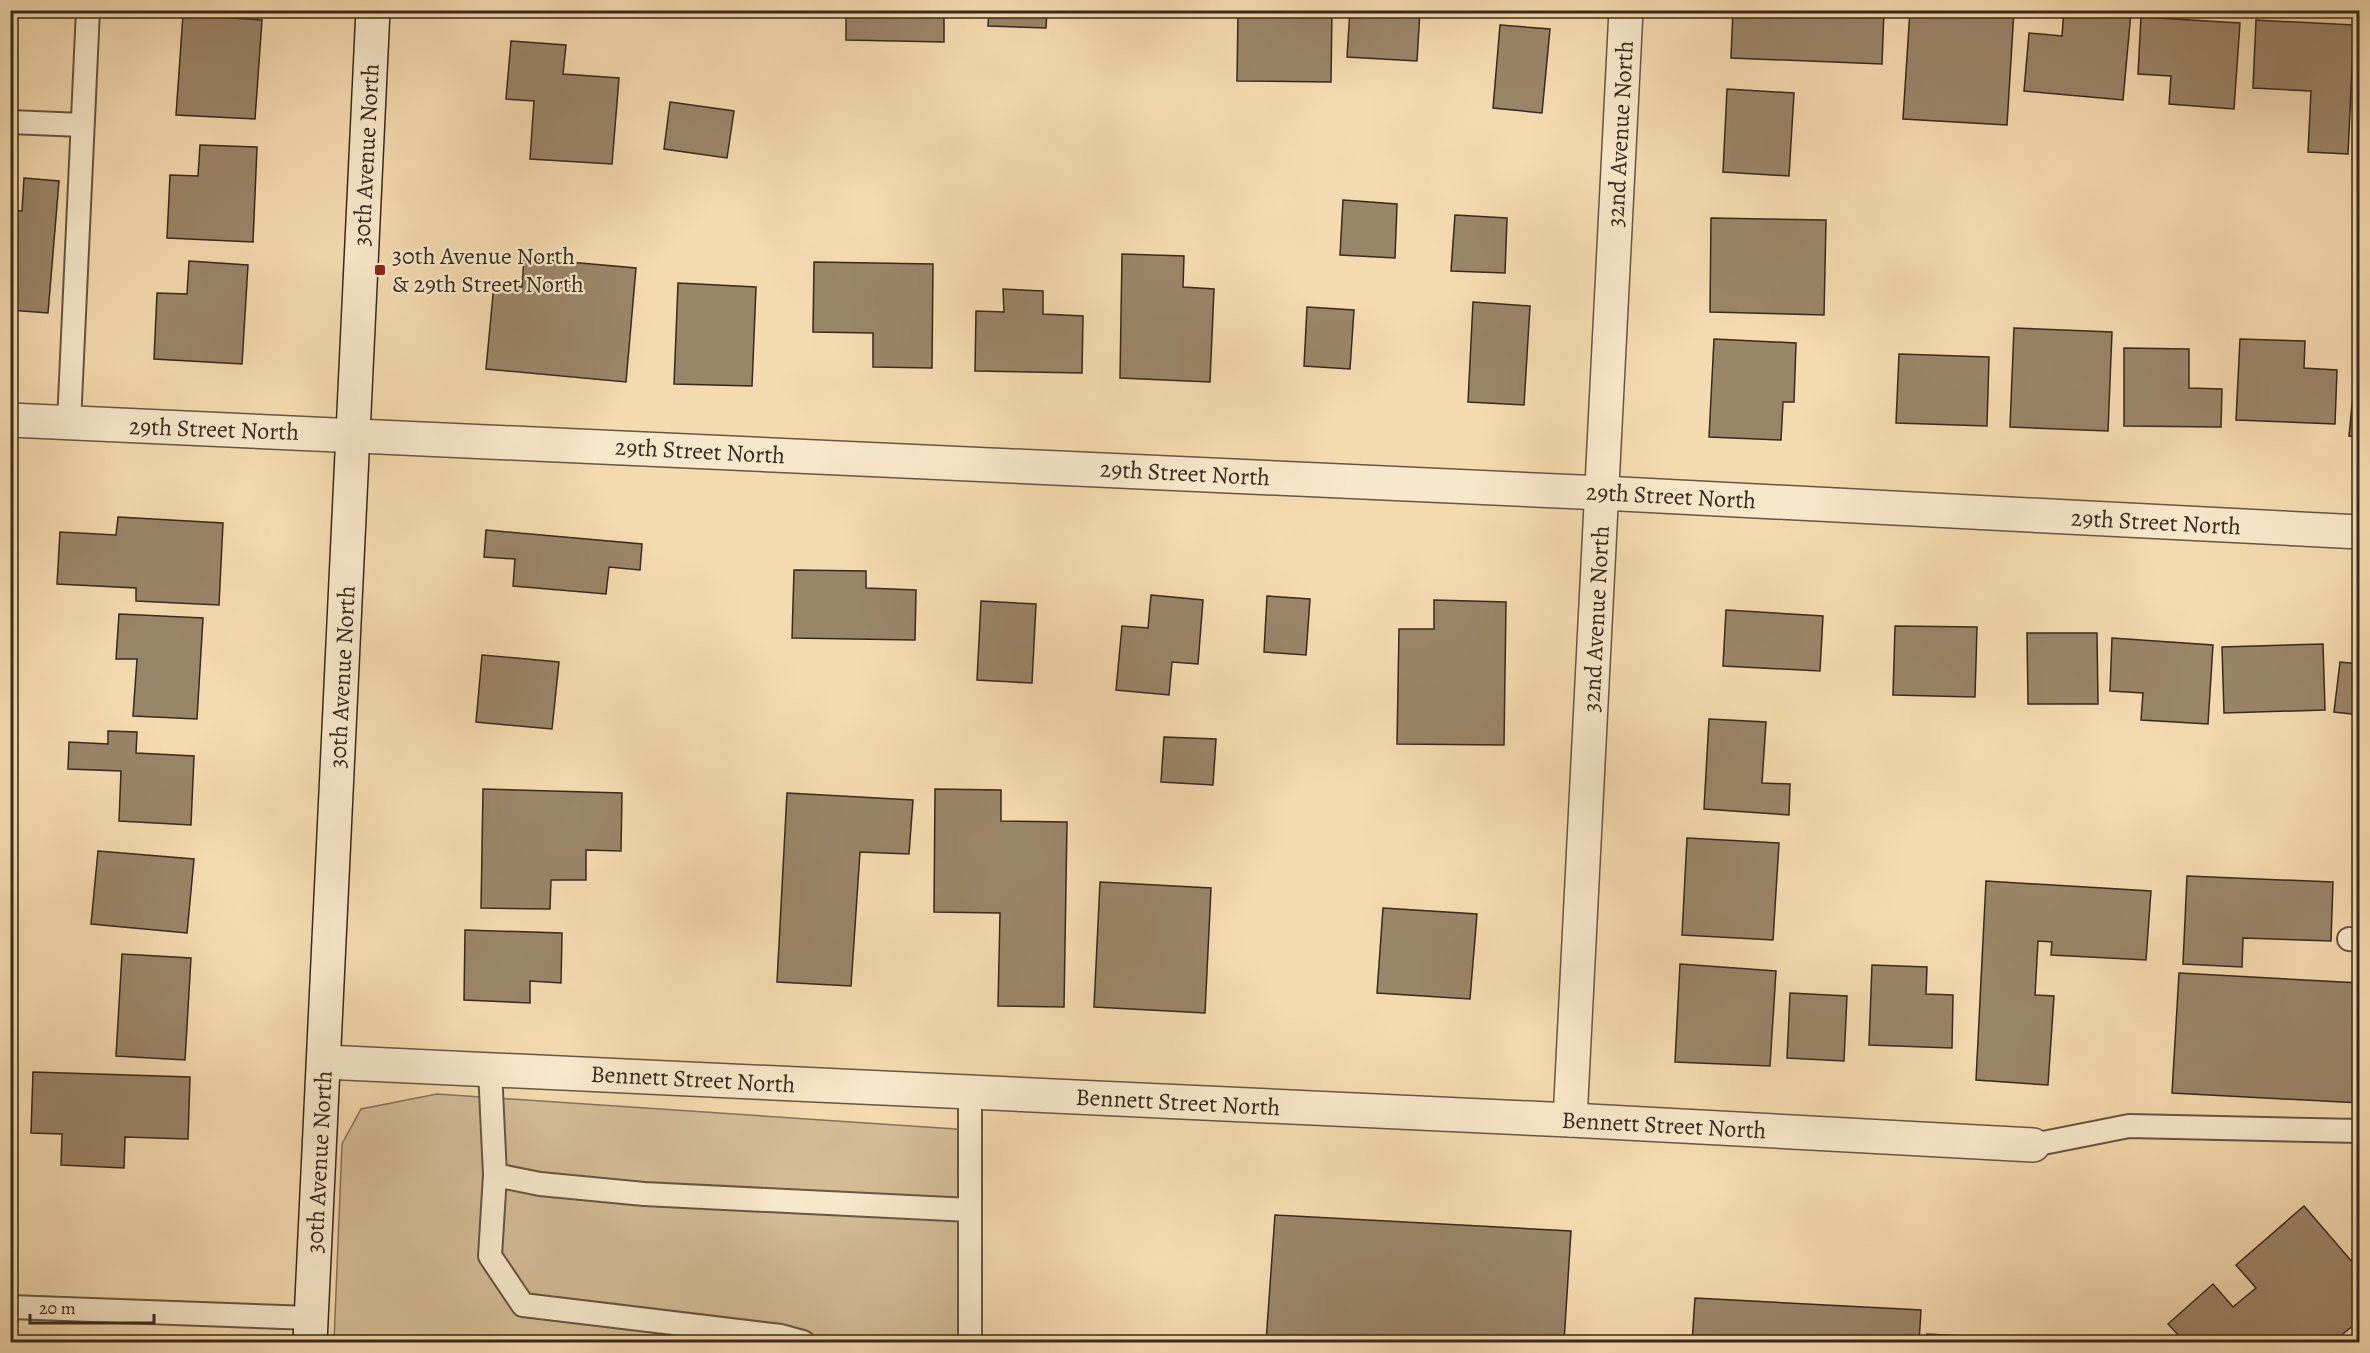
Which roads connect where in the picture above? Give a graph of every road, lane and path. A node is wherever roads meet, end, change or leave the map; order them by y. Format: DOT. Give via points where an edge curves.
graph roads {
  1 [pos="88,10"];
  2 [pos="373,10"];
  3 [pos="1626,10"];
  4 [pos="10,122"];
  5 [pos="82,125"];
  6 [pos="10,420"];
  7 [pos="69,423"];
  8 [pos="353,435"];
  9 [pos="1602,493"];
  10 [pos="2360,532"];
  11 [pos="324,1062"];
  12 [pos="490,1070"];
  13 [pos="970,1092"];
  14 [pos="1570,1120"];
  15 [pos="2360,1131"];
  16 [pos="2033,1144"];
  17 [pos="495,1175"];
  18 [pos="970,1210"];
  19 [pos="10,1307"];
  20 [pos="311,1330"];
  21 [pos="803,1342"];
  22 [pos="970,1342"];
  1 -- 5 [label="lane"];
  2 -- 8 [label="street, 30th Avenue North"];
  3 -- 9 [label="street, 32nd Avenue North"];
  4 -- 5 [label="lane"];
  5 -- 7 [label="lane"];
  6 -- 7 [label="street, 29th Street North"];
  7 -- 8 [label="street, 29th Street North"];
  8 -- 9 [label="street, 29th Street North"];
  8 -- 11 [label="street, 30th Avenue North"];
  9 -- 10 [label="street, 29th Street North"];
  9 -- 14 [label="street, 32nd Avenue North"];
  11 -- 12 [label="street, Bennett Street North"];
  11 -- 20 [label="street, 30th Avenue North"];
  12 -- 13 [label="street, Bennett Street North"];
  12 -- 17 [label="lane"];
  13 -- 14 [label="street, Bennett Street North"];
  13 -- 18 [label="lane"];
  14 -- 16 [label="street, Bennett Street North"];
  15 -- 16 [label="lane" via="2130,1126"];
  17 -- 18 [label="lane" via="540,1184 644,1194"];
  17 -- 21 [label="lane" via="490,1256 524,1305 781,1336"];
  18 -- 22 [label="lane"];
  19 -- 20 [label="lane"];
}
